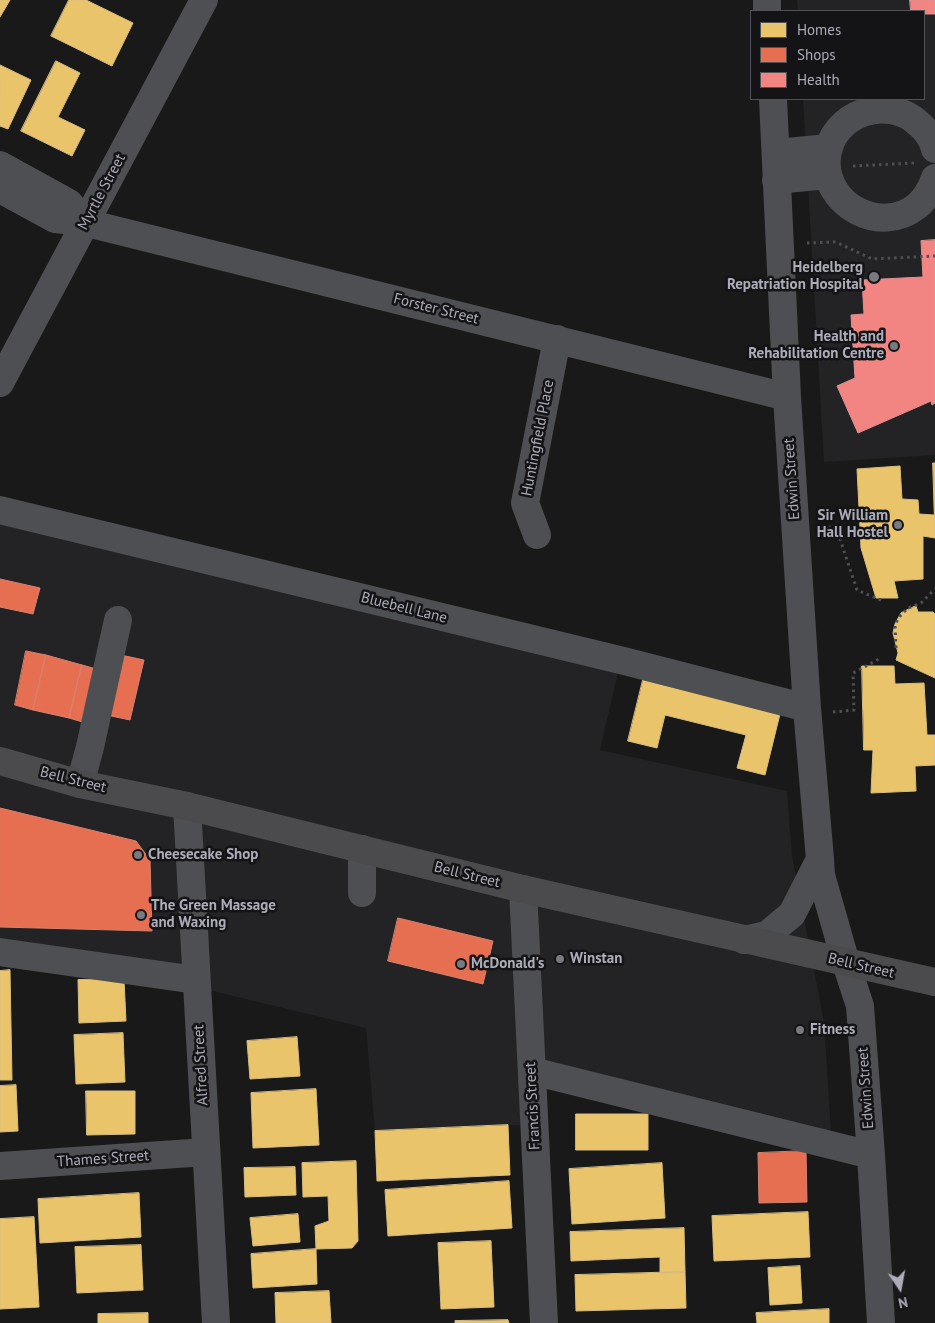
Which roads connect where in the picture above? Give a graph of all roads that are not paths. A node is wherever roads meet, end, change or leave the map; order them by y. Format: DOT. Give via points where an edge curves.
graph roads {
  1 [pos="204,0"];
  2 [pos="773,100"];
  3 [pos="776,153"];
  4 [pos="828,163"];
  5 [pos="0,165"];
  6 [pos="930,176"];
  7 [pos="776,180"];
  8 [pos="0,189"];
  9 [pos="85,222"];
  10 [pos="557,339"];
  11 [pos="0,384"];
  12 [pos="787,397"];
  13 [pos="0,510"];
  14 [pos="537,535"];
  15 [pos="118,620"];
  16 [pos="819,710"];
  17 [pos="0,761"];
  18 [pos="80,784"];
  19 [pos="187,806"];
  20 [pos="362,849"];
  21 [pos="820,859"];
  22 [pos="523,889"];
  23 [pos="362,892"];
  24 [pos="744,940"];
  25 [pos="0,952"];
  26 [pos="846,963"];
  27 [pos="196,980"];
  28 [pos="935,982"];
  29 [pos="532,1071"];
  30 [pos="206,1152"];
  31 [pos="871,1155"];
  32 [pos="0,1166"];
  33 [pos="216,1323"];
  34 [pos="544,1323"];
  35 [pos="881,1323"];
  1 -- 9 [label="street, Myrtle Street"];
  2 -- 3 [label="street, Edwin Street"];
  3 -- 4 [label="street"];
  3 -- 7 [label="street, Edwin Street"];
  4 -- 6 [label="street" via="836,193 848,206 864,215 882,218 900,215 917,206"];
  4 -- 6 [label="street" via="837,132 849,120 880,108 913,118 926,130 934,145"];
  4 -- 7 [label="street"];
  5 -- 9 [label="street" via="69,203"];
  7 -- 12 [label="street, Edwin Street"];
  8 -- 9 [label="street, Forster Street" via="55,219"];
  9 -- 10 [label="street, Forster Street"];
  9 -- 11 [label="street, Myrtle Street"];
  10 -- 12 [label="street, Forster Street"];
  10 -- 14 [label="street, Huntingfield Place" via="525,503"];
  12 -- 16 [label="street, Edwin Street"];
  13 -- 16 [label="street, Bluebell Lane"];
  15 -- 18 [label="street"];
  16 -- 21 [label="street, Edwin Street"];
  17 -- 18 [label="highway, Bell Street"];
  18 -- 19 [label="highway, Bell Street"];
  19 -- 20 [label="highway, Bell Street"];
  19 -- 27 [label="street, Alfred Street"];
  20 -- 22 [label="highway, Bell Street"];
  20 -- 23 [label="street"];
  21 -- 24 [label="street" via="792,914 767,935"];
  21 -- 26 [label="street, Edwin Street" via="821,875"];
  22 -- 24 [label="highway, Bell Street"];
  22 -- 29 [label="street, Francis Street"];
  24 -- 26 [label="highway, Bell Street"];
  25 -- 27 [label="street"];
  26 -- 28 [label="highway, Bell Street"];
  26 -- 31 [label="street, Edwin Street" via="860,1006"];
  27 -- 30 [label="street, Alfred Street"];
  29 -- 31 [label="street"];
  29 -- 34 [label="street, Francis Street"];
  30 -- 32 [label="street, Thames Street"];
  30 -- 33 [label="street, Alfred Street"];
  31 -- 35 [label="street, Edwin Street"];
}
